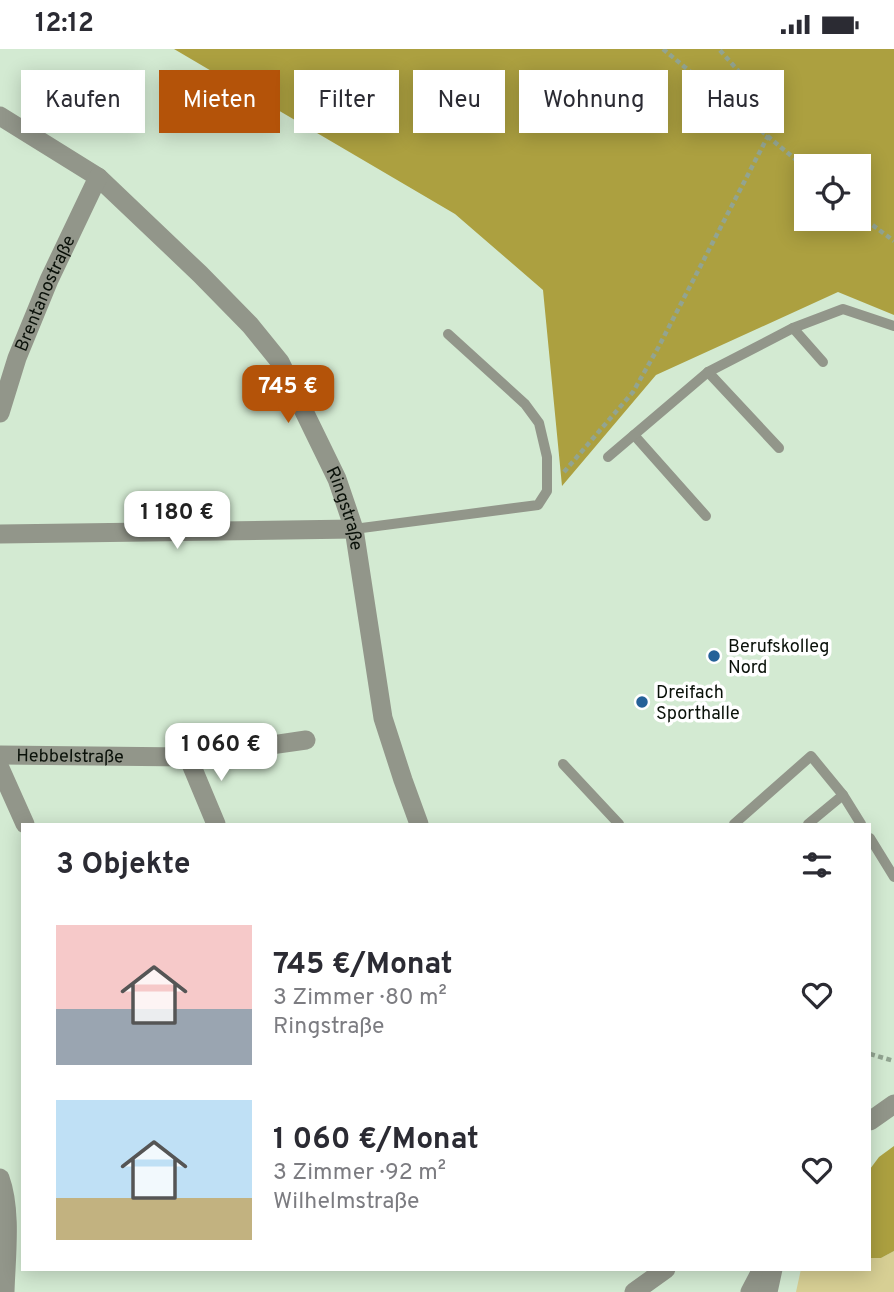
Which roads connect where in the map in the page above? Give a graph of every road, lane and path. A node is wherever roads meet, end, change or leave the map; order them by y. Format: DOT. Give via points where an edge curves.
graph roads {
  1 [pos="663,49"];
  2 [pos="719,49"];
  3 [pos="0,116"];
  4 [pos="768,136"];
  5 [pos="794,158"];
  6 [pos="98,177"];
  7 [pos="871,224"];
  8 [pos="894,241"];
  9 [pos="894,326"];
  10 [pos="793,328"];
  11 [pos="448,334"];
  12 [pos="823,362"];
  13 [pos="708,372"];
  14 [pos="0,413"];
  15 [pos="634,435"];
  16 [pos="779,448"];
  17 [pos="608,457"];
  18 [pos="547,491"];
  19 [pos="706,516"];
  20 [pos="354,529"];
  21 [pos="0,534"];
  22 [pos="306,740"];
  23 [pos="0,755"];
  24 [pos="188,757"];
  25 [pos="563,764"];
  26 [pos="0,768"];
  27 [pos="843,795"];
  28 [pos="25,823"];
  29 [pos="216,823"];
  30 [pos="419,823"];
  31 [pos="618,823"];
  32 [pos="735,823"];
  33 [pos="809,823"];
  34 [pos="860,823"];
  35 [pos="871,840"];
  36 [pos="894,877"];
  37 [pos="871,1054"];
  38 [pos="894,1061"];
  39 [pos="894,1104"];
  40 [pos="871,1120"];
  41 [pos="0,1178"];
  42 [pos="10,1226"];
  43 [pos="663,1271"];
  44 [pos="761,1271"];
  45 [pos="773,1271"];
  46 [pos="5,1292"];
  47 [pos="634,1292"];
  48 [pos="750,1292"];
  49 [pos="768,1292"];
  1 -- 4 [label="path"];
  2 -- 4 [label="path" via="768,113"];
  3 -- 6 [label="street, Ringstraße"];
  4 -- 5 [label="path"];
  4 -- 18 [label="path" via="633,392"];
  6 -- 14 [label="street, Brentanostraße" via="48,280"];
  6 -- 20 [label="street, Ringstraße" via="200,274 280,362 337,479"];
  7 -- 8 [label="path"];
  9 -- 10 [label="lane" via="843,309"];
  10 -- 12 [label="lane"];
  10 -- 13 [label="lane"];
  11 -- 18 [label="lane" via="525,404 539,423 547,457"];
  13 -- 15 [label="lane"];
  13 -- 16 [label="lane"];
  15 -- 17 [label="lane"];
  15 -- 19 [label="lane"];
  18 -- 20 [label="lane" via="538,505"];
  20 -- 21 [label="street"];
  20 -- 30 [label="street, Ringstraße" via="383,718"];
  22 -- 24 [label="street, Hebbelstraße"];
  23 -- 24 [label="street, Hebbelstraße"];
  24 -- 29 [label="street"];
  25 -- 31 [label="lane"];
  26 -- 28 [label="street"];
  27 -- 32 [label="lane" via="810,756"];
  27 -- 33 [label="lane"];
  27 -- 34 [label="lane"];
  35 -- 36 [label="lane"];
  37 -- 38 [label="path"];
  39 -- 40 [label="street"];
  41 -- 42 [label="street"];
  42 -- 46 [label="street"];
  43 -- 47 [label="street"];
  44 -- 48 [label="street"];
  45 -- 49 [label="street"];
}
